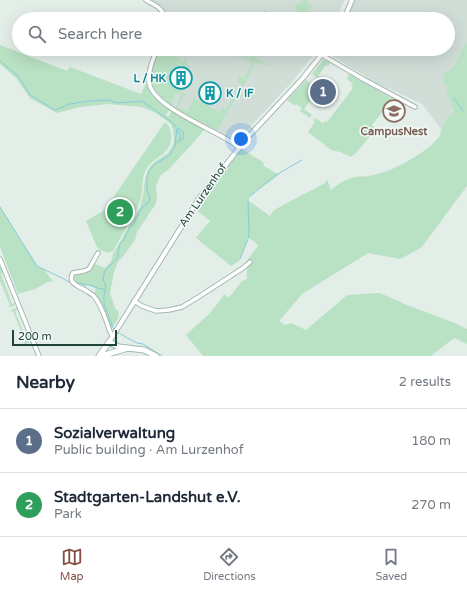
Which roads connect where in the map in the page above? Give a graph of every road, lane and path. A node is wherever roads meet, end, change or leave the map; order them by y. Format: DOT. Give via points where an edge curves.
graph roads {
  1 [pos="146,0"];
  2 [pos="352,0"];
  3 [pos="163,12"];
  4 [pos="347,12"];
  5 [pos="155,56"];
  6 [pos="321,56"];
  7 [pos="324,56"];
  8 [pos="415,107"];
  9 [pos="239,146"];
  10 [pos="98,253"];
  11 [pos="0,259"];
  12 [pos="250,262"];
  13 [pos="134,301"];
  14 [pos="114,334"];
  15 [pos="109,342"];
  16 [pos="128,348"];
  17 [pos="39,356"];
  18 [pos="100,356"];
  19 [pos="156,356"];
  1 -- 3 [label="street"];
  2 -- 4 [label="street"];
  5 -- 9 [label="street" via="149,81 156,96 184,116"];
  6 -- 9 [label="street, Am Lurzenhof"];
  7 -- 8 [label="street"];
  9 -- 13 [label="street, Am Lurzenhof" via="196,202"];
  10 -- 14 [label="street" via="89,269 73,273 71,280 73,284 96,298 110,333"];
  11 -- 17 [label="street"];
  12 -- 13 [label="street" via="182,307 156,311"];
  13 -- 14 [label="street, Am Lurzenhof"];
  14 -- 15 [label="street, Am Lurzenhof"];
  15 -- 16 [label="main road"];
  15 -- 18 [label="main road, Am Lurzenhof"];
  16 -- 18 [label="main road"];
  16 -- 19 [label="main road" via="144,350"];
}
